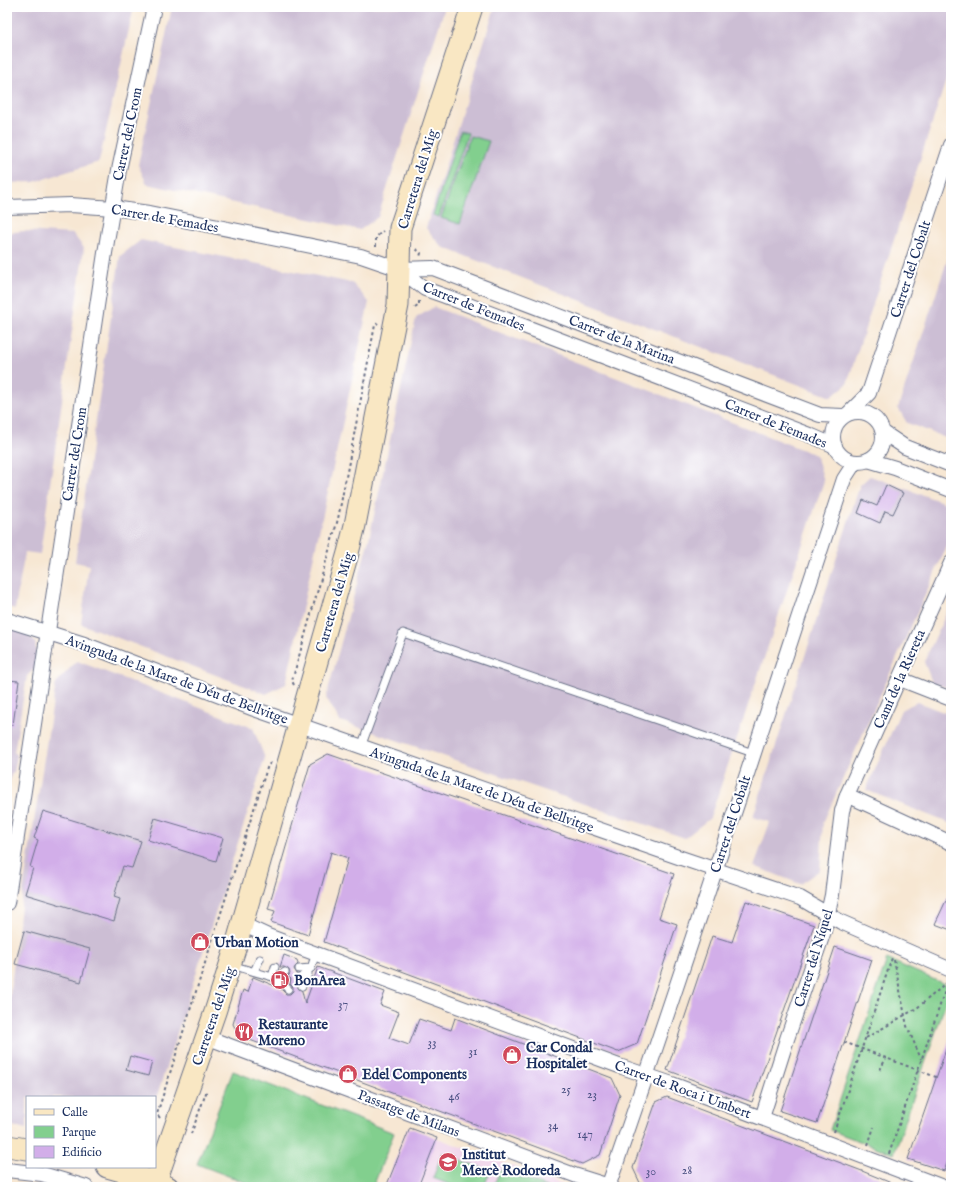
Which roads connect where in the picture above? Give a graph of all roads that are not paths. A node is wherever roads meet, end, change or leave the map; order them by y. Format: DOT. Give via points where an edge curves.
graph roads {
  1 [pos="154,7"];
  2 [pos="472,7"];
  3 [pos="951,145"];
  4 [pos="7,207"];
  5 [pos="112,208"];
  6 [pos="399,269"];
  7 [pos="869,393"];
  8 [pos="846,415"];
  9 [pos="874,416"];
  10 [pos="884,433"];
  11 [pos="835,446"];
  12 [pos="862,461"];
  13 [pos="951,465"];
  14 [pos="951,490"];
  15 [pos="951,563"];
  16 [pos="7,620"];
  17 [pos="47,632"];
  18 [pos="900,679"];
  19 [pos="951,699"];
  20 [pos="300,725"];
  21 [pos="361,747"];
  22 [pos="753,753"];
  23 [pos="847,795"];
  24 [pos="951,843"];
  25 [pos="715,870"];
  26 [pos="7,903"];
  27 [pos="828,915"];
  28 [pos="242,924"];
  29 [pos="316,953"];
  30 [pos="260,959"];
  31 [pos="275,966"];
  32 [pos="238,967"];
  33 [pos="311,968"];
  34 [pos="951,970"];
  35 [pos="254,971"];
  36 [pos="274,977"];
  37 [pos="286,980"];
  38 [pos="206,1037"];
  39 [pos="646,1076"];
  40 [pos="762,1118"];
  41 [pos="7,1146"];
  42 [pos="26,1149"];
  43 [pos="110,1168"];
  44 [pos="7,1170"];
  45 [pos="159,1185"];
  46 [pos="609,1186"];
  47 [pos="86,1187"];
  48 [pos="944,1187"];
  1 -- 5 [label="street, Carrer del Crom"];
  2 -- 6 [label="street, Carretera del Mig" via="400,228"];
  3 -- 7 [label="street, Carrer del Cobalt"];
  4 -- 5 [label="street, Carrer de Femades" via="71,205"];
  5 -- 6 [label="street, Carrer de Femades" via="149,213 361,256"];
  5 -- 17 [label="street, Carrer del Crom"];
  6 -- 8 [label="street, Carrer de la Marina" via="433,268 820,415"];
  6 -- 11 [label="street, Carrer de Femades" via="425,289"];
  6 -- 20 [label="street, Carretera del Mig" via="397,312 355,525"];
  7 -- 8 [label="street, Carrer del Cobalt"];
  7 -- 9 [label="street"];
  8 -- 9 [label="street" via="862,411"];
  8 -- 11 [label="street" via="838,421 833,433"];
  9 -- 10 [label="street"];
  10 -- 12 [label="street" via="879,452"];
  10 -- 13 [label="street" via="905,448"];
  11 -- 12 [label="street" via="843,457"];
  12 -- 14 [label="street" via="894,468"];
  12 -- 22 [label="street, Carrer del Cobalt" via="844,479"];
  15 -- 18 [label="street, Camí de la Riereta"];
  16 -- 17 [label="street, Avinguda de la Mare de Déu de Bellvitge"];
  17 -- 20 [label="street, Avinguda de la Mare de Déu de Bellvitge"];
  17 -- 26 [label="street, Carrer del Crom"];
  18 -- 19 [label="street"];
  18 -- 23 [label="street, Camí de la Riereta"];
  20 -- 21 [label="street, Avinguda de la Mare de Déu de Bellvitge"];
  20 -- 28 [label="street, Carretera del Mig"];
  21 -- 22 [label="lane" via="403,633"];
  21 -- 25 [label="street, Avinguda de la Mare de Déu de Bellvitge"];
  22 -- 25 [label="street, Carrer del Cobalt"];
  23 -- 24 [label="street"];
  23 -- 27 [label="street, Carrer del Níquel" via="842,810"];
  25 -- 27 [label="street, Avinguda de la Mare de Déu de Bellvitge" via="800,898"];
  25 -- 39 [label="street, Carrer del Cobalt"];
  27 -- 34 [label="street, Avinguda de la Mare de Déu de Bellvitge"];
  27 -- 40 [label="street, Carrer del Níquel"];
  28 -- 29 [label="street, Carrer de Roca i Umbert"];
  28 -- 38 [label="street, Carretera del Mig"];
  29 -- 33 [label="lane"];
  29 -- 39 [label="street, Carrer de Roca i Umbert"];
  30 -- 35 [label="lane"];
  31 -- 36 [label="lane"];
  32 -- 35 [label="lane"];
  33 -- 33 [label="lane" via="300,978"];
  35 -- 36 [label="lane" via="266,970"];
  36 -- 37 [label="lane"];
  38 -- 45 [label="street, Carretera del Mig"];
  38 -- 46 [label="street, Passatge de Milans"];
  39 -- 40 [label="street, Carrer de Roca i Umbert"];
  39 -- 46 [label="street, Carrer del Cobalt"];
  40 -- 48 [label="street, Carrer de Roca i Umbert"];
  41 -- 42 [label="street"];
  43 -- 45 [label="street"];
  44 -- 47 [label="street" via="42,1174"];
}
